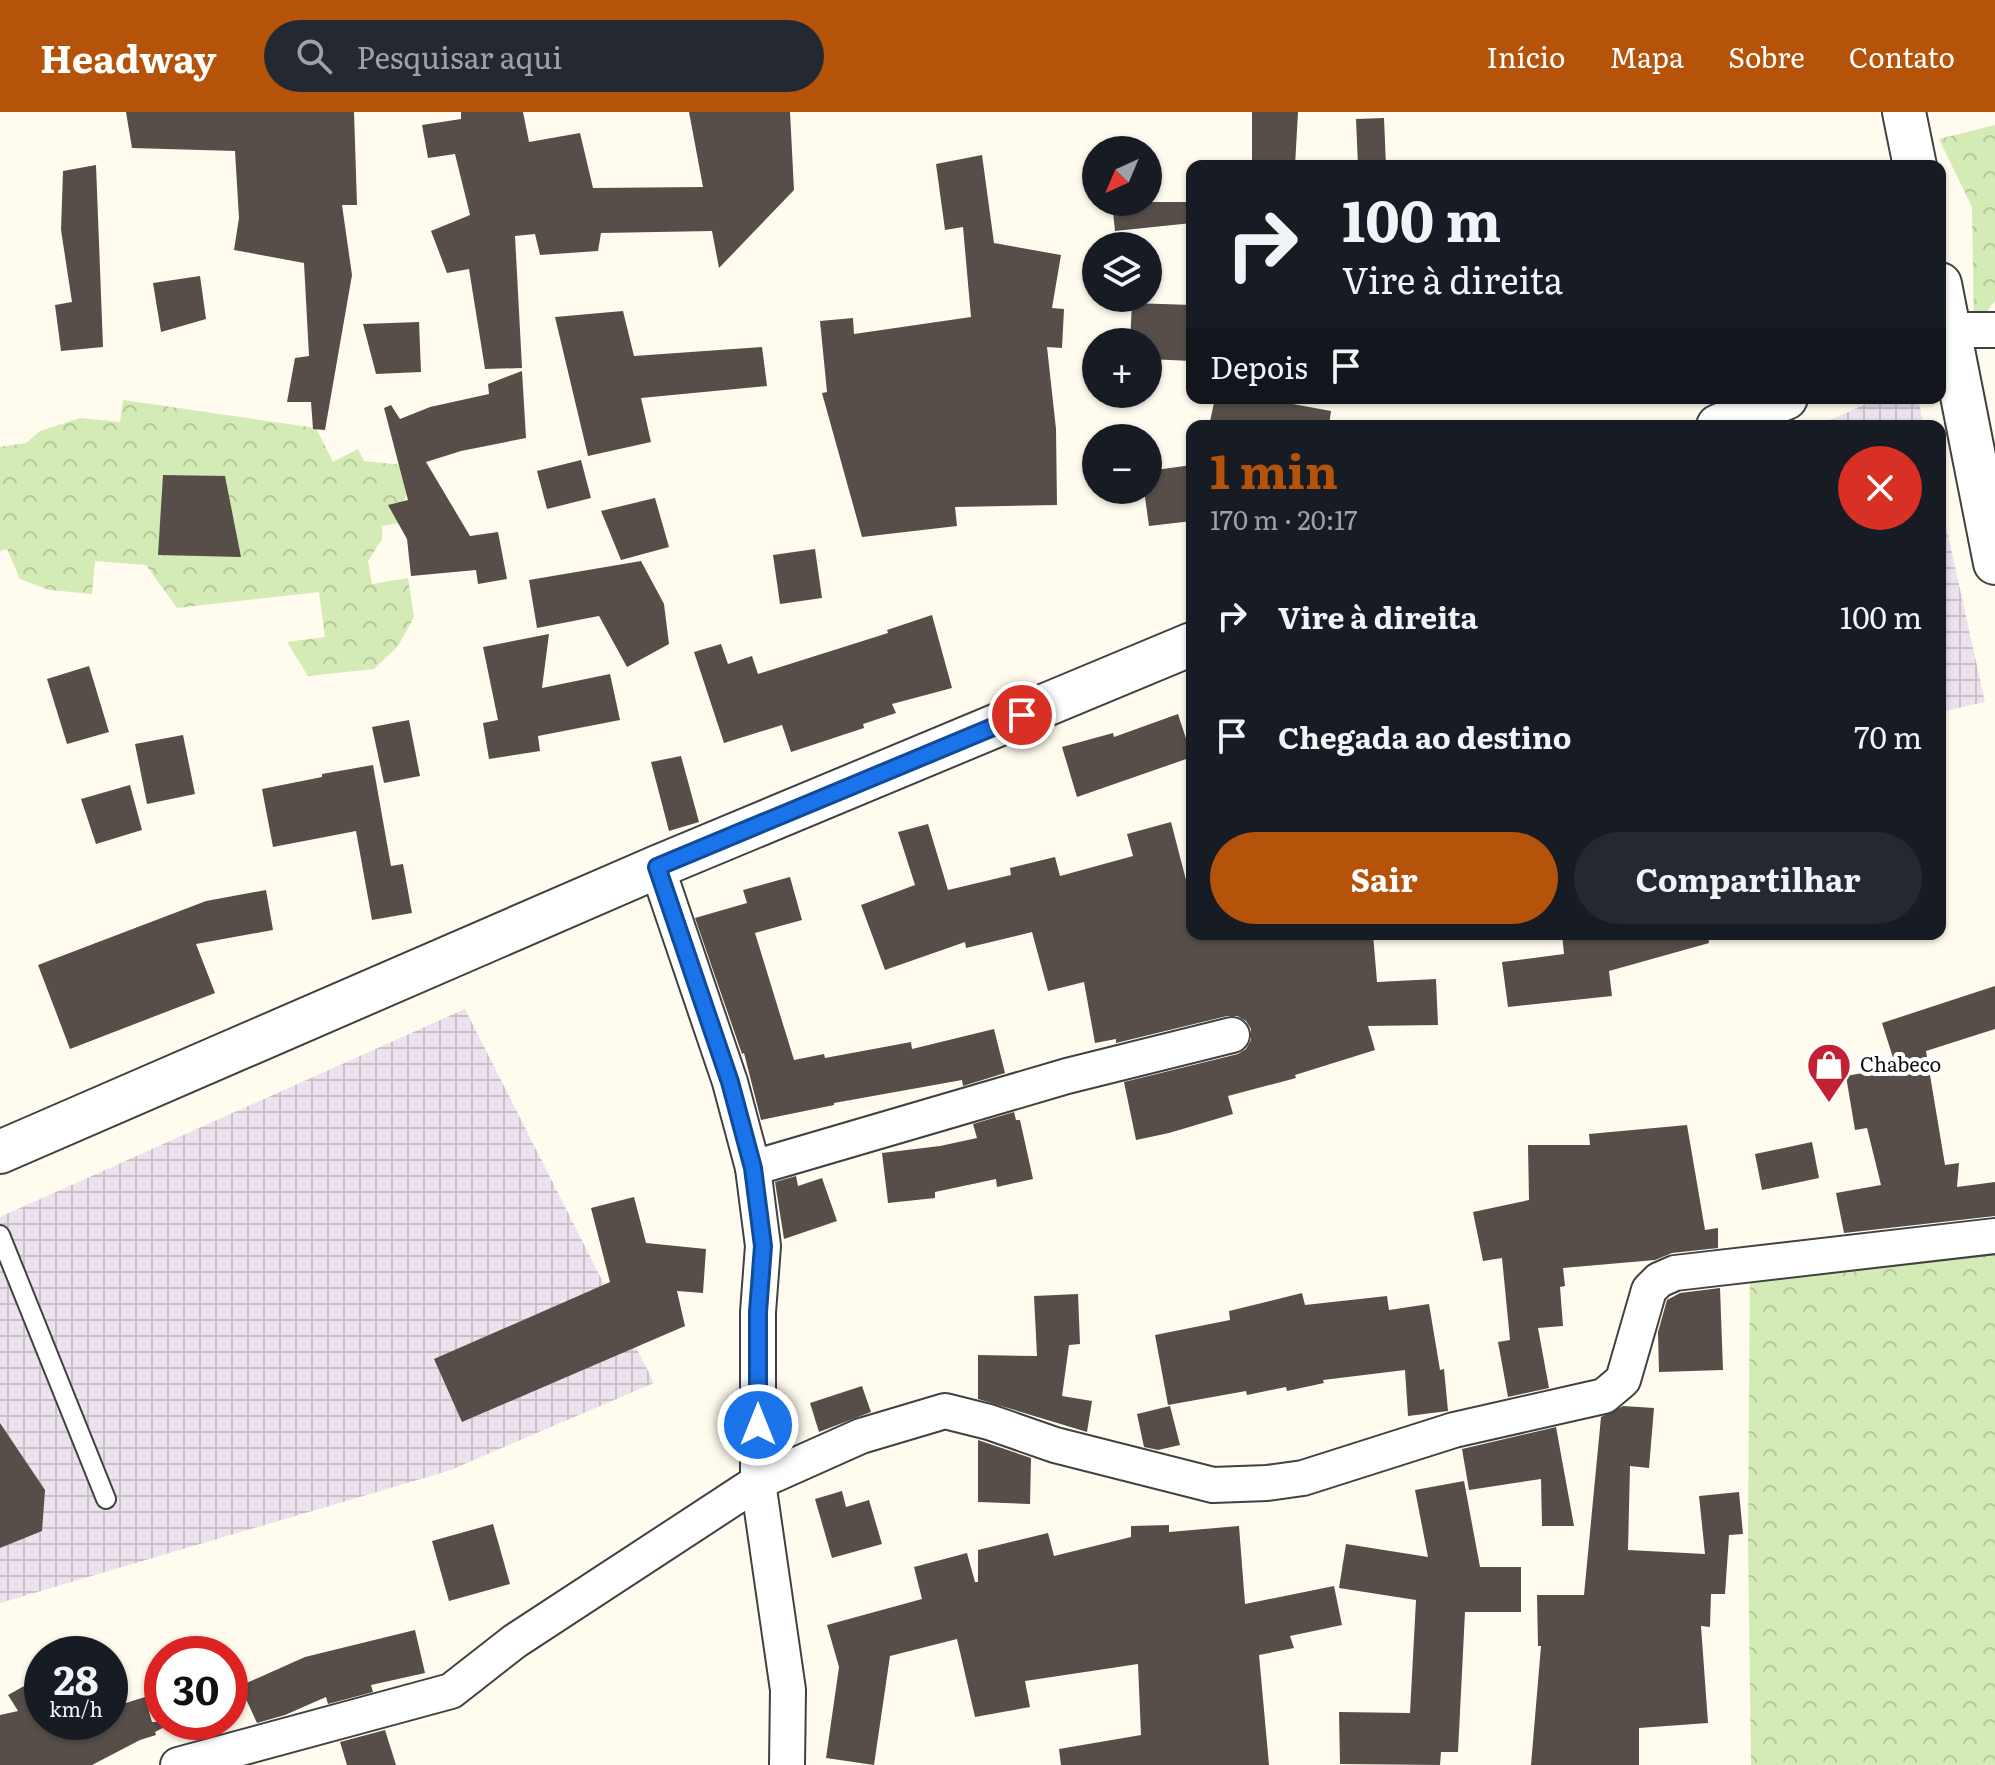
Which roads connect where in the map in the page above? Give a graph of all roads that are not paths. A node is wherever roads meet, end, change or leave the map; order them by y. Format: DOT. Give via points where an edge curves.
graph roads {
  1 [pos="1904,112"];
  2 [pos="1914,160"];
  3 [pos="1995,330"];
  4 [pos="1946,332"];
  5 [pos="1946,337"];
  6 [pos="1771,404"];
  7 [pos="1733,420"];
  8 [pos="1995,563"];
  9 [pos="1186,647"];
  10 [pos="657,867"];
  11 [pos="1232,1035"];
  12 [pos="0,1152"];
  13 [pos="753,1168"];
  14 [pos="0,1235"];
  15 [pos="1995,1236"];
  16 [pos="758,1482"];
  17 [pos="106,1499"];
  18 [pos="178,1765"];
  19 [pos="787,1765"];
  1 -- 2 [label="street"];
  3 -- 4 [label="street"];
  5 -- 8 [label="street"];
  6 -- 7 [label="street"];
  9 -- 10 [label="street"];
  10 -- 12 [label="street"];
  10 -- 13 [label="street" via="730,1082"];
  11 -- 13 [label="street" via="1067,1076"];
  13 -- 16 [label="street" via="763,1246"];
  14 -- 17 [label="lane"];
  15 -- 16 [label="street" via="1675,1273 1649,1290 1623,1380 1604,1396 1454,1430 1303,1478 1213,1485 945,1411 861,1436"];
  16 -- 18 [label="street" via="515,1641 451,1691"];
  16 -- 19 [label="street" via="788,1690"];
}
